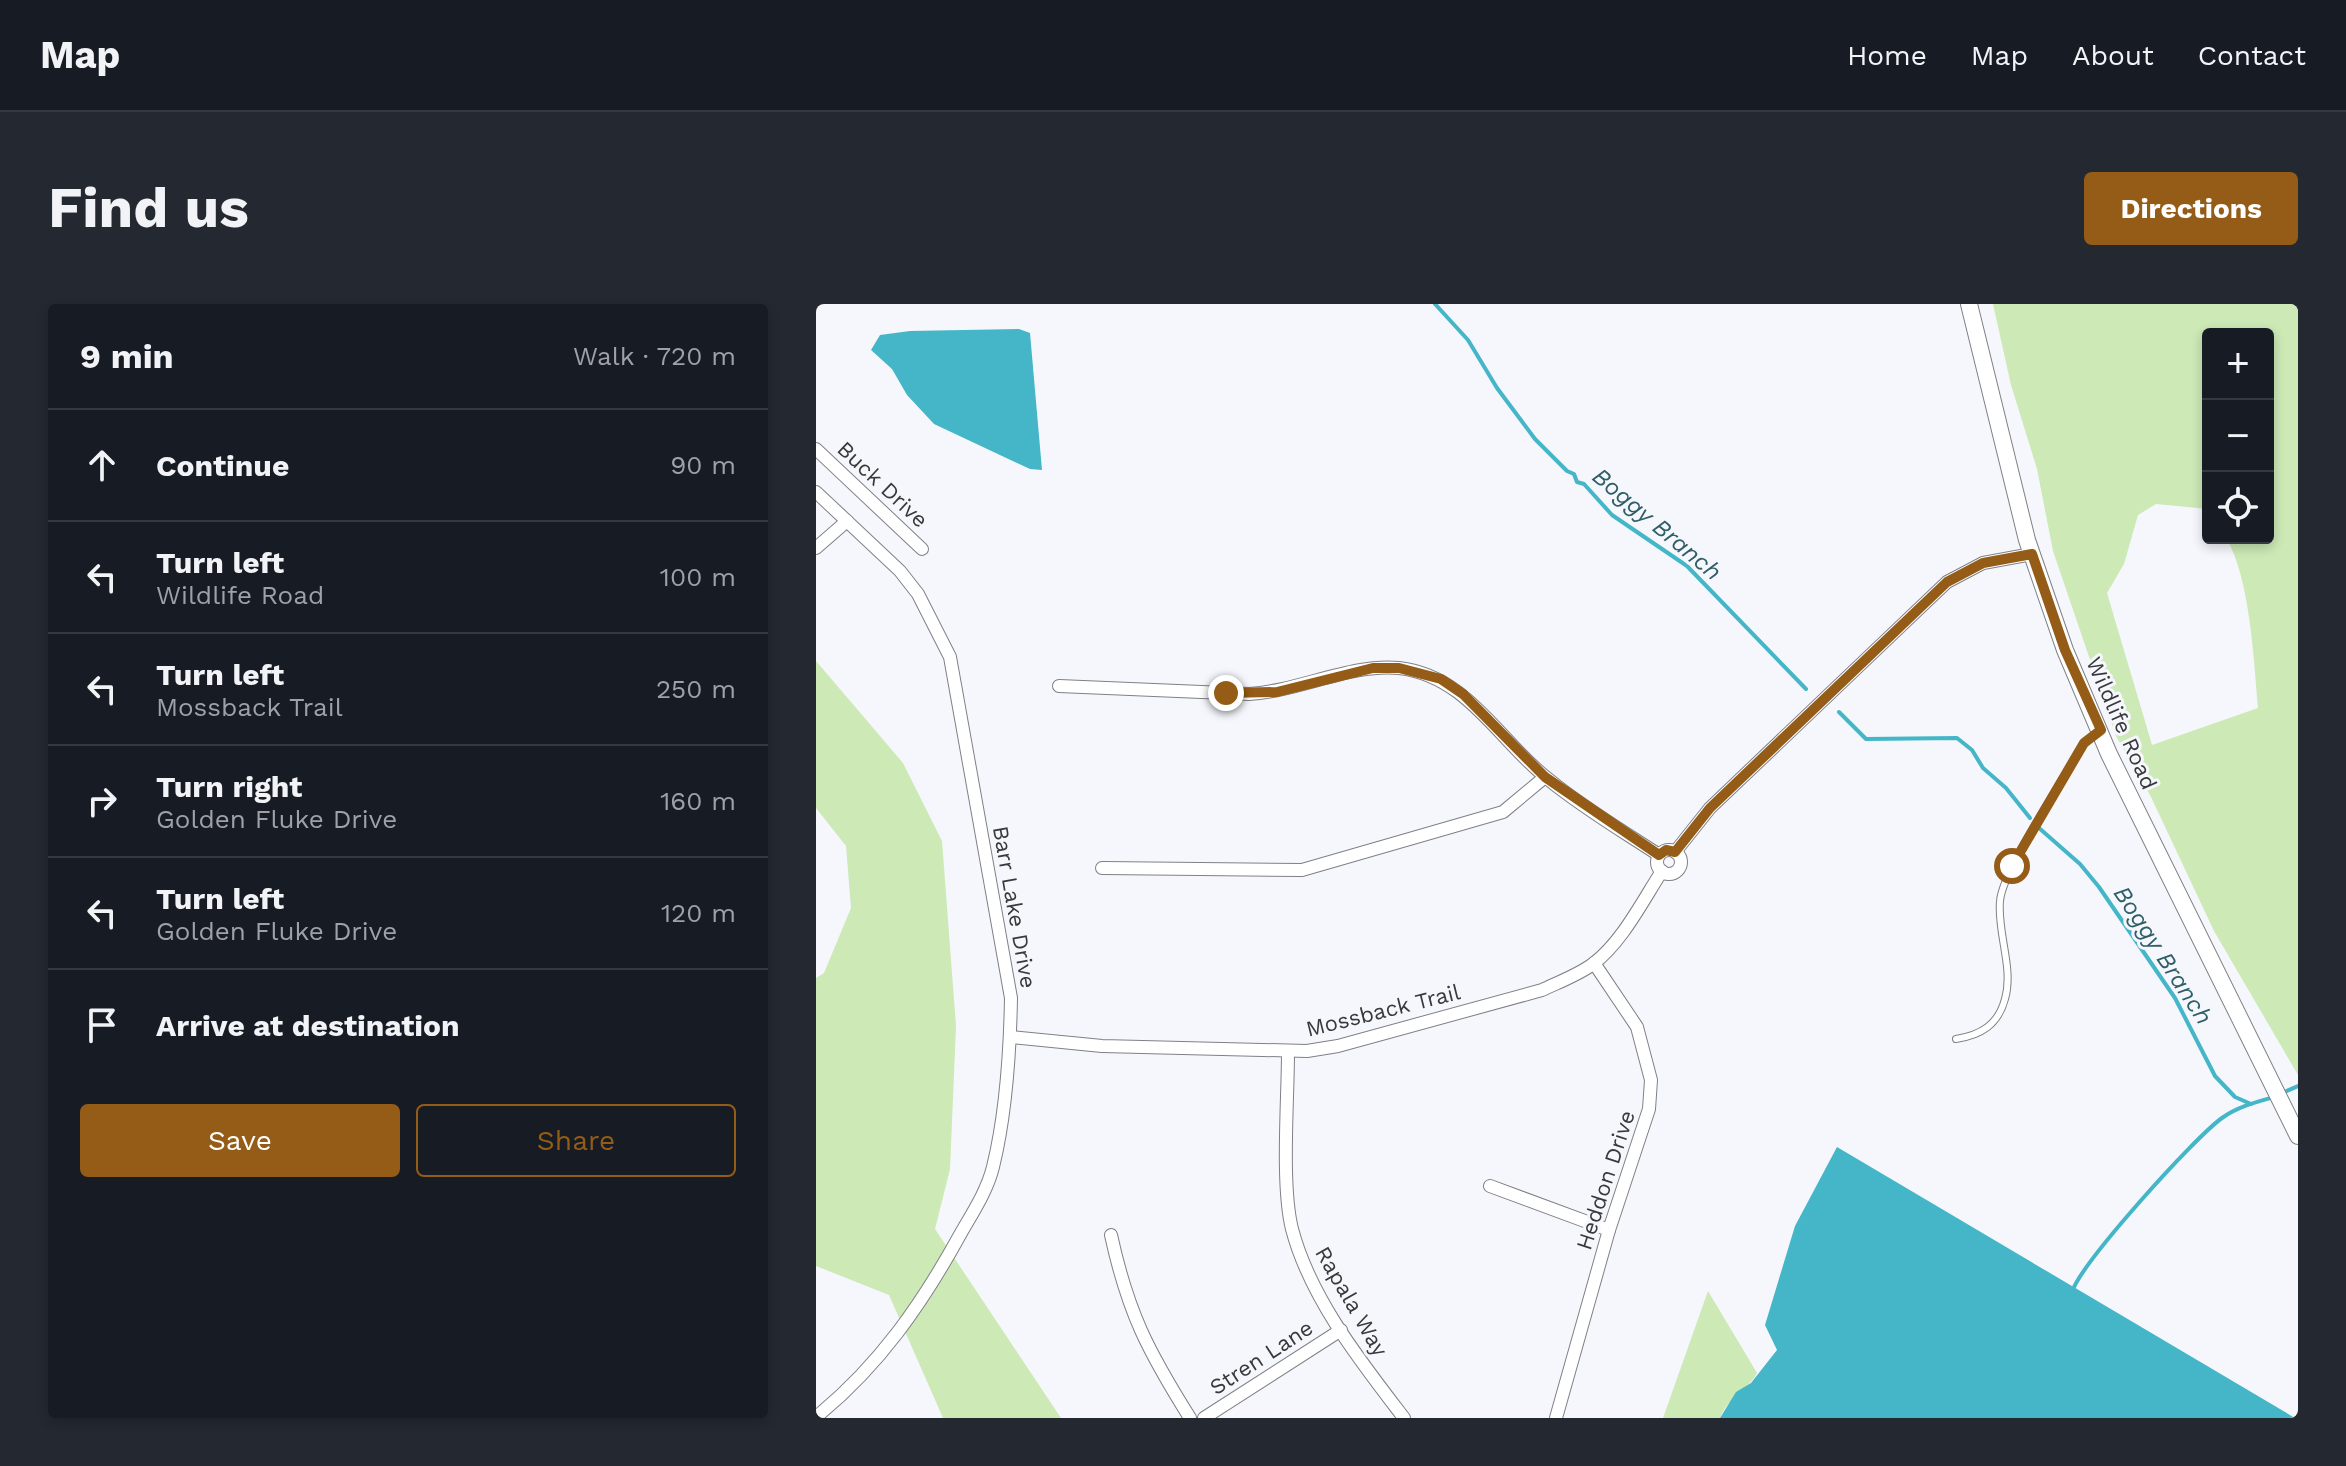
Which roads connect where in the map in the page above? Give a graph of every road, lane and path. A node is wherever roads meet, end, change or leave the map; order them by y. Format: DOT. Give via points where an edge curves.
graph roads {
  1 [pos="1969,304"];
  2 [pos="816,449"];
  3 [pos="816,492"];
  4 [pos="847,521"];
  5 [pos="816,548"];
  6 [pos="922,549"];
  7 [pos="2032,554"];
  8 [pos="1059,686"];
  9 [pos="2101,730"];
  10 [pos="1545,777"];
  11 [pos="1675,852"];
  12 [pos="1659,855"];
  13 [pos="1102,868"];
  14 [pos="1662,871"];
  15 [pos="1594,963"];
  16 [pos="1010,1037"];
  17 [pos="1956,1039"];
  18 [pos="1288,1052"];
  19 [pos="2298,1136"];
  20 [pos="1490,1186"];
  21 [pos="1609,1230"];
  22 [pos="1111,1235"];
  23 [pos="1341,1330"];
  24 [pos="817,1416"];
  25 [pos="1190,1418"];
  26 [pos="1204,1418"];
  27 [pos="1404,1418"];
  28 [pos="1556,1418"];
  1 -- 7 [label="street, Wildlife Road"];
  2 -- 6 [label="street, Buck Drive"];
  3 -- 4 [label="street, Barr Lake Drive"];
  4 -- 5 [label="street"];
  4 -- 16 [label="street, Barr Lake Drive" via="918,594 950,657 1007,972"];
  7 -- 9 [label="street, Wildlife Road" via="2065,650"];
  7 -- 11 [label="street, Mossback Trail" via="1983,563 1947,582 1710,808"];
  8 -- 10 [label="street" via="1263,693 1373,668 1399,668 1441,679 1463,694"];
  9 -- 17 [label="lane" via="2084,743 2012,866 1999,899 2006,998 1994,1023 1976,1036"];
  9 -- 19 [label="street, Wildlife Road"];
  10 -- 12 [label="street"];
  10 -- 13 [label="street" via="1503,812 1302,870"];
  11 -- 12 [label="street"];
  11 -- 14 [label="street, Mossback Trail" via="1680,867 1671,874"];
  12 -- 14 [label="street"];
  14 -- 15 [label="street, Mossback Trail"];
  15 -- 18 [label="street, Mossback Trail" via="1542,990 1338,1046"];
  15 -- 21 [label="street, Heddon Drive" via="1637,1027 1651,1080 1642,1137"];
  16 -- 18 [label="street, Mossback Trail" via="1102,1046"];
  16 -- 24 [label="street, Barr Lake Drive" via="993,1168 980,1199 906,1324 869,1371"];
  18 -- 23 [label="street, Rapala Way" via="1291,1227 1301,1259"];
  20 -- 21 [label="street"];
  21 -- 28 [label="street, Heddon Drive"];
  22 -- 25 [label="street" via="1134,1320"];
  23 -- 26 [label="street, Stren Lane"];
  23 -- 27 [label="street, Rapala Way"];
}
